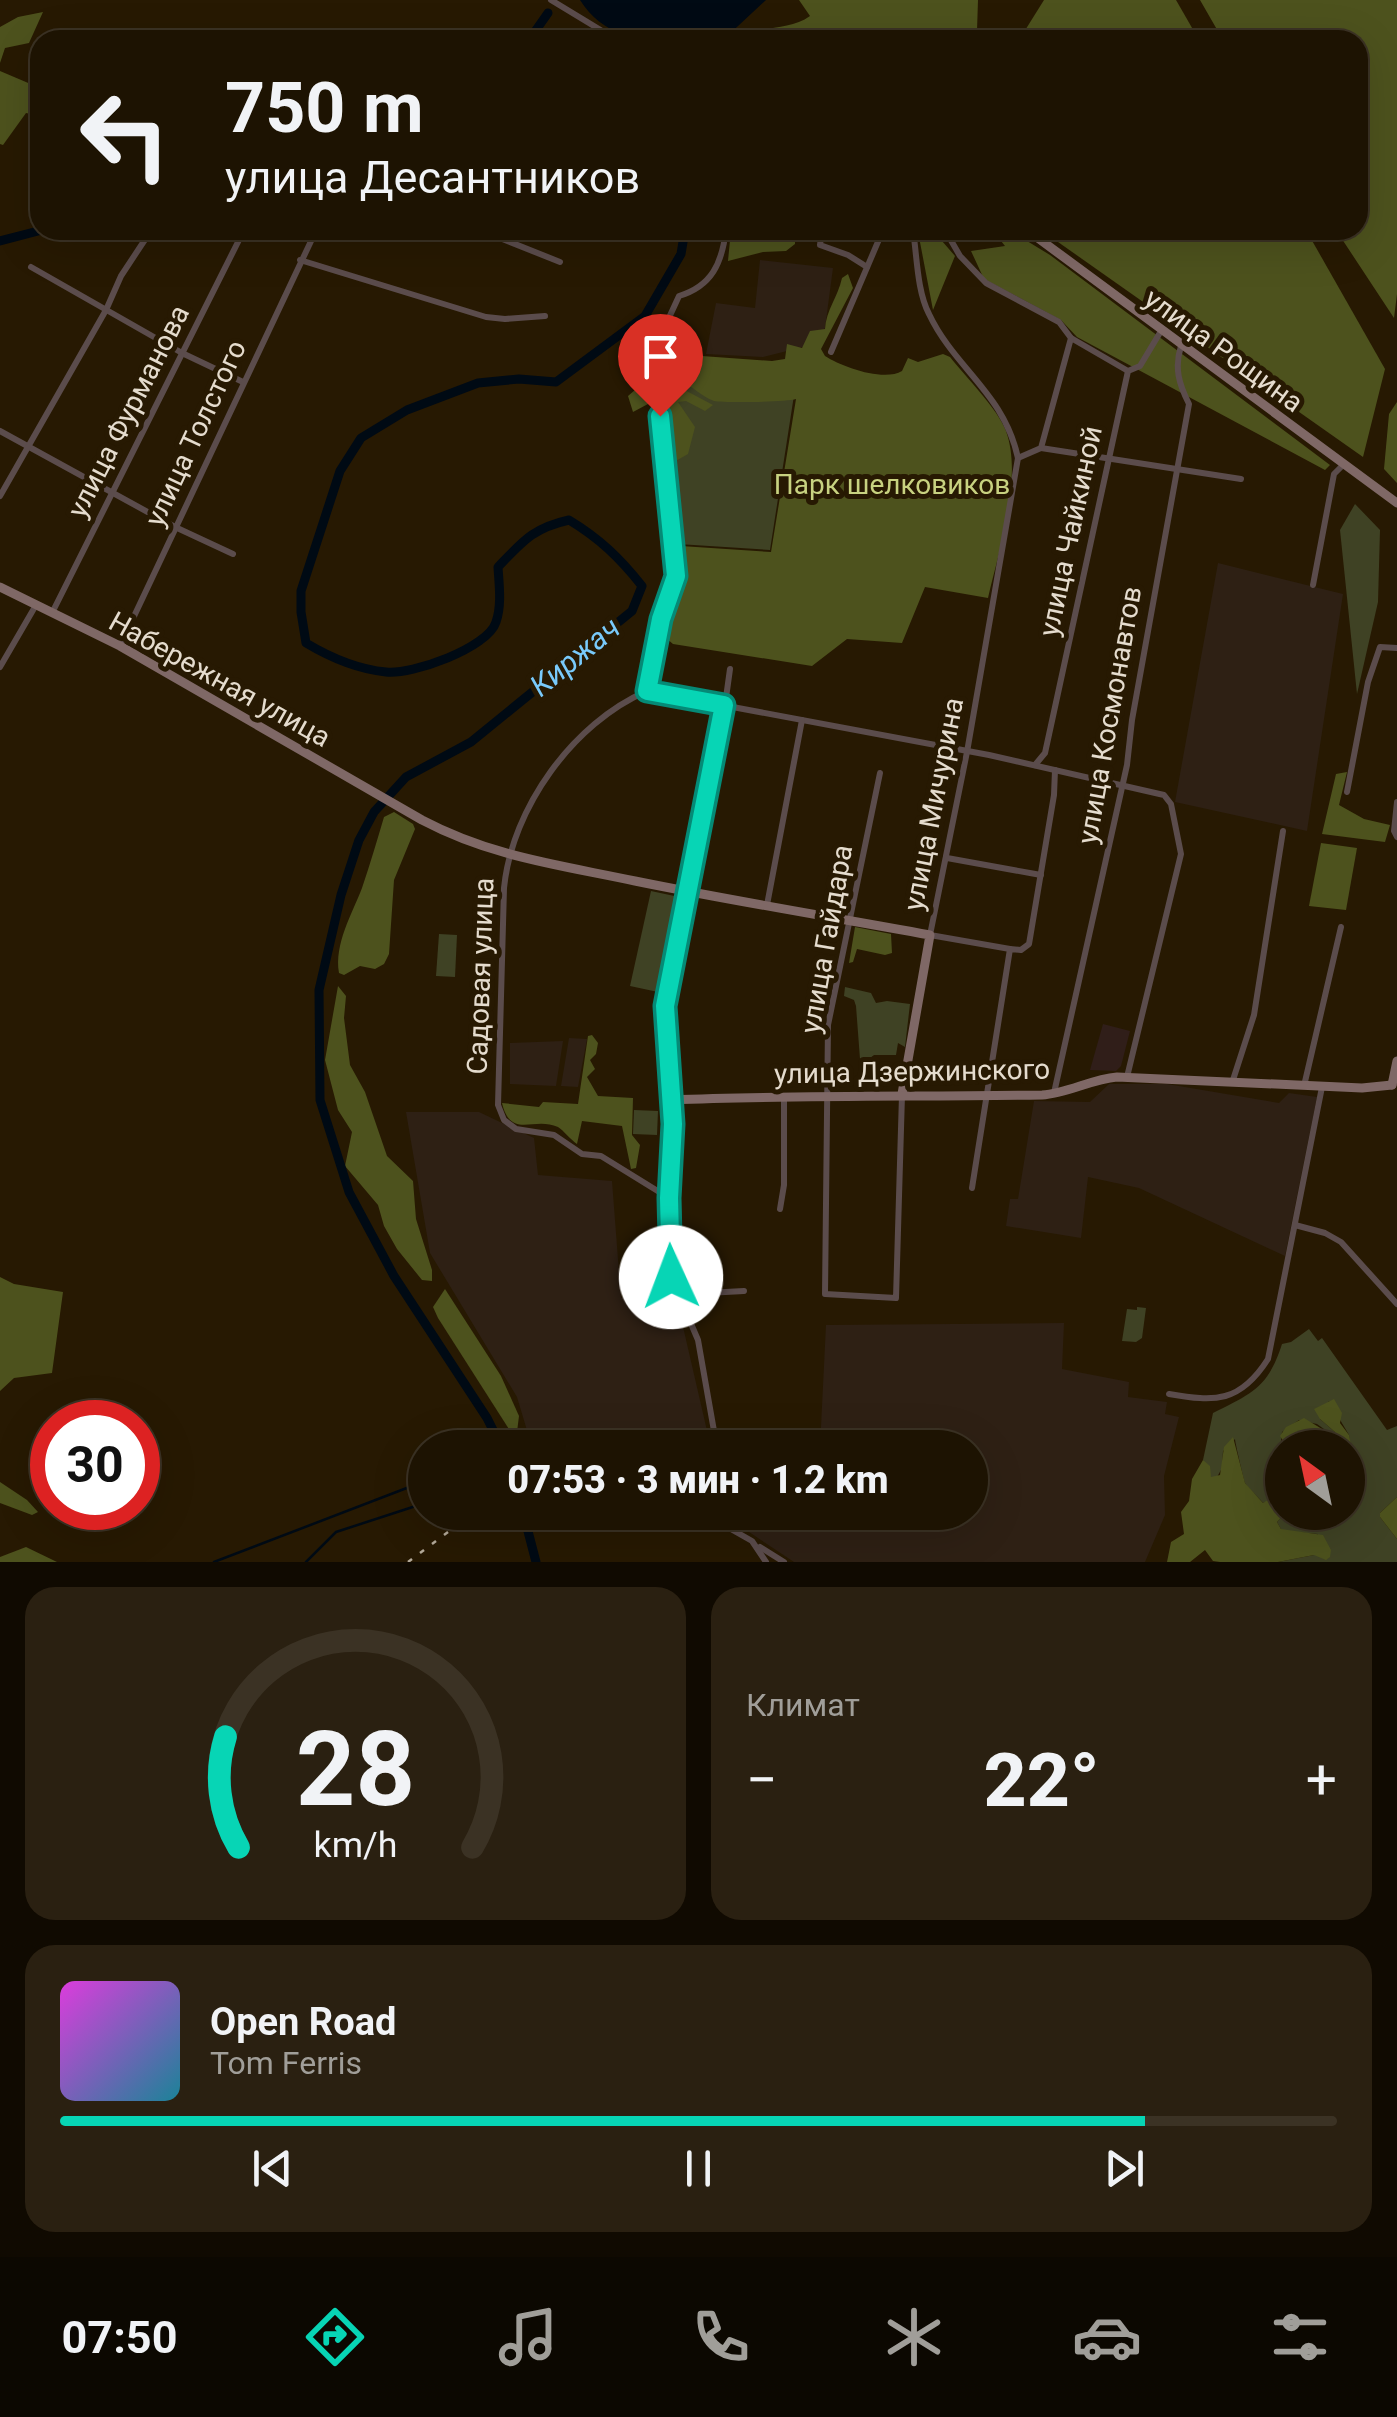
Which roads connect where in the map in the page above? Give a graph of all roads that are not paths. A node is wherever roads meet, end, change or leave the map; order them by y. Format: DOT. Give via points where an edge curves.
graph roads {
  1 [pos="551,0"];
  2 [pos="600,30"];
  3 [pos="145,240"];
  4 [pos="239,240"];
  5 [pos="311,240"];
  6 [pos="505,240"];
  7 [pos="725,240"];
  8 [pos="821,240"];
  9 [pos="879,240"];
  10 [pos="915,240"];
  11 [pos="951,240"];
  12 [pos="1040,240"];
  13 [pos="300,260"];
  14 [pos="560,262"];
  15 [pos="31,267"];
  16 [pos="867,267"];
  17 [pos="106,310"];
  18 [pos="545,316"];
  19 [pos="1161,331"];
  20 [pos="1071,338"];
  21 [pos="1180,346"];
  22 [pos="831,352"];
  23 [pos="182,353"];
  24 [pos="1128,371"];
  25 [pos="243,382"];
  26 [pos="0,431"];
  27 [pos="28,446"];
  28 [pos="1041,448"];
  29 [pos="1109,456"];
  30 [pos="1018,458"];
  31 [pos="1344,465"];
  32 [pos="1177,468"];
  33 [pos="1241,479"];
  34 [pos="111,493"];
  35 [pos="0,496"];
  36 [pos="1397,503"];
  37 [pos="176,527"];
  38 [pos="233,554"];
  39 [pos="1313,585"];
  40 [pos="0,587"];
  41 [pos="36,605"];
  42 [pos="52,612"];
  43 [pos="120,646"];
  44 [pos="1397,648"];
  45 [pos="0,667"];
  46 [pos="730,669"];
  47 [pos="647,691"];
  48 [pos="724,705"];
  49 [pos="802,720"];
  50 [pos="967,752"];
  51 [pos="1046,752"];
  52 [pos="1035,765"];
  53 [pos="1052,770"];
  54 [pos="880,774"];
  55 [pos="1122,783"];
  56 [pos="1347,792"];
  57 [pos="1397,802"];
  58 [pos="1283,831"];
  59 [pos="1397,837"];
  60 [pos="508,856"];
  61 [pos="947,858"];
  62 [pos="1041,875"];
  63 [pos="688,892"];
  64 [pos="767,905"];
  65 [pos="851,920"];
  66 [pos="1340,927"];
  67 [pos="930,935"];
  68 [pos="1010,949"];
  69 [pos="1397,1060"];
  70 [pos="1127,1077"];
  71 [pos="1232,1083"];
  72 [pos="1304,1086"];
  73 [pos="1322,1086"];
  74 [pos="1394,1088"];
  75 [pos="1054,1093"];
  76 [pos="902,1094"];
  77 [pos="986,1094"];
  78 [pos="826,1095"];
  79 [pos="784,1096"];
  80 [pos="672,1100"];
  81 [pos="972,1188"];
  82 [pos="669,1198"];
  83 [pos="780,1208"];
  84 [pos="1295,1225"];
  85 [pos="744,1292"];
  86 [pos="824,1294"];
  87 [pos="681,1298"];
  88 [pos="1397,1304"];
  89 [pos="1169,1394"];
  90 [pos="714,1430"];
  91 [pos="731,1530"];
  92 [pos="758,1546"];
  93 [pos="766,1562"];
  94 [pos="784,1562"];
  1 -- 2 [label="street"];
  3 -- 17 [label="street"];
  4 -- 23 [label="street, улица Фурманова"];
  5 -- 13 [label="street, улица Толстого"];
  6 -- 14 [label="street"];
  7 -- 47 [label="street" via="722,259 701,289 679,296 658,356 676,576"];
  8 -- 16 [label="street"];
  9 -- 16 [label="street"];
  10 -- 30 [label="street" via="927,311 1000,410"];
  11 -- 20 [label="street" via="986,283 1058,322"];
  12 -- 19 [label="street, улица Рощина"];
  13 -- 18 [label="street" via="486,317"];
  13 -- 25 [label="street, улица Толстого"];
  15 -- 17 [label="street"];
  16 -- 22 [label="street"];
  17 -- 23 [label="street"];
  17 -- 27 [label="street"];
  19 -- 21 [label="street, улица Рощина"];
  19 -- 24 [label="street, улица Чайкиной" via="1140,366"];
  20 -- 24 [label="street"];
  20 -- 28 [label="street"];
  21 -- 31 [label="street, улица Рощина"];
  21 -- 32 [label="street, улица Космонавтов" via="1176,363 1189,404"];
  23 -- 25 [label="street"];
  23 -- 34 [label="street, улица Фурманова"];
  24 -- 29 [label="street, улица Чайкиной"];
  25 -- 37 [label="street, улица Толстого"];
  26 -- 27 [label="street"];
  27 -- 34 [label="street"];
  27 -- 35 [label="street"];
  28 -- 29 [label="street"];
  28 -- 30 [label="street"];
  29 -- 32 [label="street"];
  29 -- 51 [label="street, улица Чайкиной"];
  30 -- 50 [label="street, улица Мичурина"];
  31 -- 36 [label="street, улица Рощина"];
  31 -- 39 [label="street" via="1334,474"];
  32 -- 33 [label="street"];
  32 -- 55 [label="street, улица Космонавтов"];
  34 -- 37 [label="street"];
  34 -- 42 [label="street, улица Фурманова"];
  37 -- 38 [label="street"];
  37 -- 43 [label="street, улица Толстого"];
  40 -- 41 [label="street, Набережная улица"];
  41 -- 42 [label="street, Набережная улица"];
  41 -- 45 [label="street"];
  42 -- 43 [label="street, Набережная улица"];
  43 -- 60 [label="street, Набережная улица" via="416,816"];
  44 -- 56 [label="street" via="1380,648 1368,682"];
  46 -- 48 [label="street"];
  47 -- 48 [label="street"];
  47 -- 60 [label="street, Садовая улица" via="604,714 557,761"];
  48 -- 49 [label="street"];
  48 -- 63 [label="street"];
  49 -- 50 [label="street"];
  49 -- 64 [label="street"];
  50 -- 52 [label="street"];
  50 -- 61 [label="street, улица Мичурина"];
  51 -- 52 [label="street, улица Чайкиной"];
  51 -- 53 [label="street, улица Чайкиной"];
  52 -- 53 [label="street"];
  53 -- 55 [label="street"];
  53 -- 62 [label="street, улица Чайкиной"];
  54 -- 65 [label="street, улица Гайдара"];
  55 -- 70 [label="street" via="1161,793 1171,804 1181,854"];
  55 -- 75 [label="street, улица Космонавтов"];
  57 -- 59 [label="street"];
  58 -- 71 [label="street" via="1254,1015"];
  60 -- 63 [label="street, Набережная улица"];
  60 -- 82 [label="street, Садовая улица" via="498,1105 504,1120 601,1156"];
  61 -- 62 [label="street"];
  61 -- 67 [label="street, улица Мичурина"];
  62 -- 68 [label="street, улица Чайкиной" via="1028,944"];
  63 -- 64 [label="street, Набережная улица"];
  63 -- 80 [label="street" via="665,1006"];
  64 -- 65 [label="street, Набережная улица"];
  65 -- 67 [label="street, Набережная улица"];
  65 -- 78 [label="street, улица Гайдара" via="828,1025"];
  66 -- 72 [label="street"];
  67 -- 68 [label="street"];
  67 -- 76 [label="street, улица Мичурина"];
  68 -- 77 [label="street, улица Чайкиной"];
  69 -- 74 [label="street"];
  70 -- 71 [label="street, улица Дзержинского"];
  70 -- 75 [label="street, улица Дзержинского"];
  71 -- 72 [label="street, улица Дзержинского"];
  72 -- 73 [label="street, улица Дзержинского"];
  73 -- 74 [label="street, улица Дзержинского"];
  73 -- 84 [label="street"];
  75 -- 77 [label="street, улица Дзержинского"];
  76 -- 77 [label="street, улица Дзержинского"];
  76 -- 78 [label="street, улица Дзержинского"];
  76 -- 86 [label="street, улица Мичурина" via="896,1298"];
  77 -- 81 [label="street, улица Чайкиной"];
  78 -- 79 [label="street, улица Дзержинского"];
  78 -- 86 [label="street, улица Гайдара"];
  79 -- 80 [label="street, улица Дзержинского"];
  79 -- 83 [label="street"];
  80 -- 82 [label="street"];
  82 -- 87 [label="street" via="671,1277"];
  84 -- 88 [label="street" via="1341,1242"];
  84 -- 89 [label="street" via="1272,1347 1261,1371 1214,1400"];
  85 -- 87 [label="street"];
  87 -- 90 [label="street" via="704,1362"];
  91 -- 92 [label="street"];
  92 -- 93 [label="street"];
  92 -- 94 [label="street"];
}
